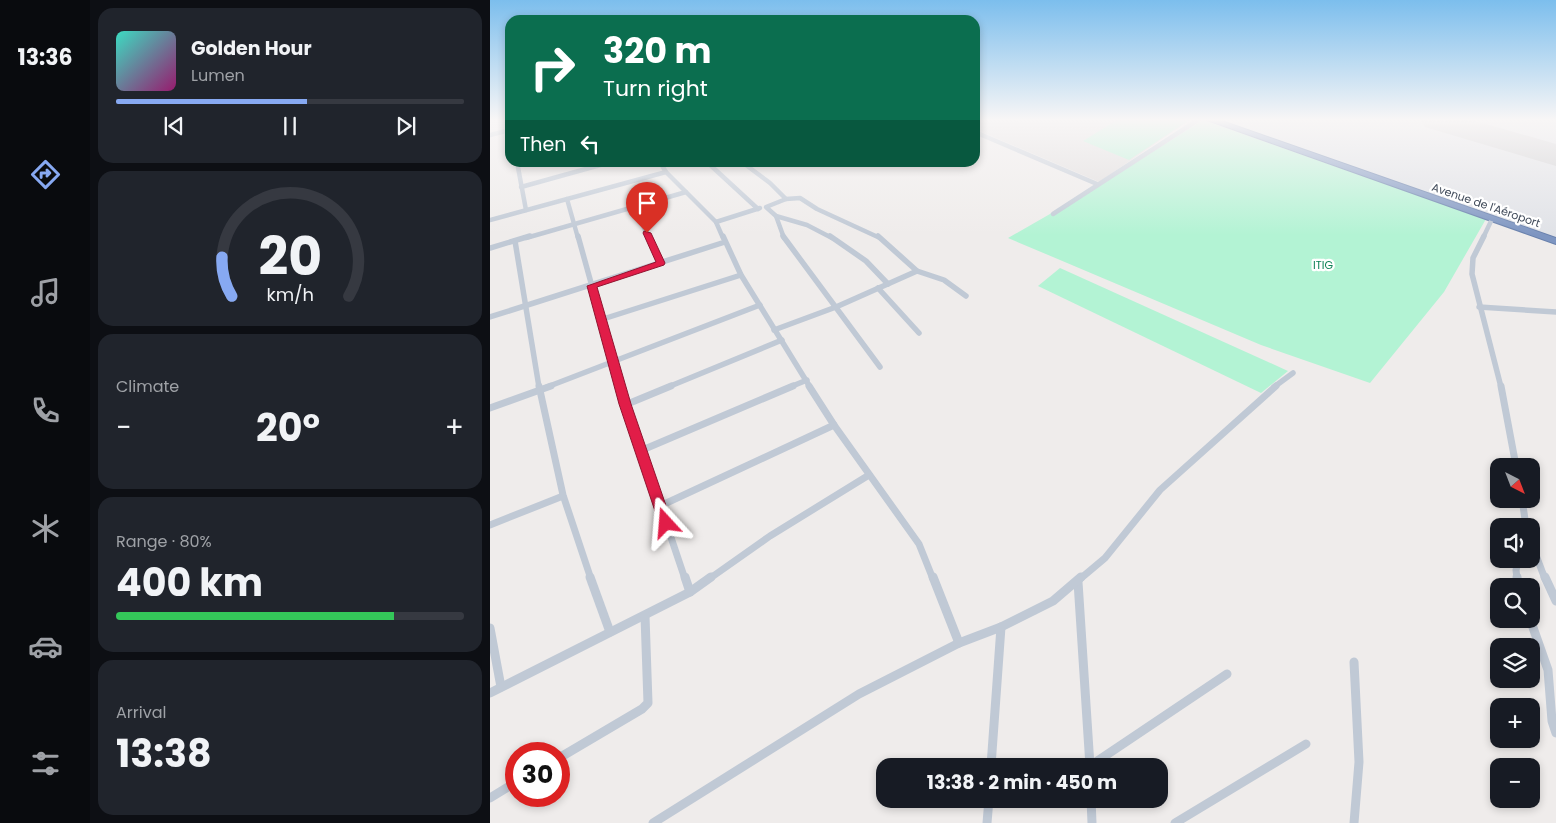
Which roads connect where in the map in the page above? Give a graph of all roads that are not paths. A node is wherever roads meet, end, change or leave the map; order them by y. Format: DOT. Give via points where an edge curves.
graph roads {
  1 [pos="1037,158"];
  2 [pos="1137,158"];
  3 [pos="1320,158"];
  4 [pos="518,167"];
  5 [pos="593,167"];
  6 [pos="663,167"];
  7 [pos="712,167"];
  8 [pos="749,167"];
  9 [pos="666,172"];
  10 [pos="1097,184"];
  11 [pos="521,187"];
  12 [pos="686,192"];
  13 [pos="567,199"];
  14 [pos="786,199"];
  15 [pos="766,206"];
  16 [pos="634,207"];
  17 [pos="758,209"];
  18 [pos="526,210"];
  19 [pos="1053,214"];
  20 [pos="776,216"];
  21 [pos="1492,219"];
  22 [pos="490,220"];
  23 [pos="716,222"];
  24 [pos="574,224"];
  25 [pos="515,241"];
  26 [pos="1556,241"];
  27 [pos="725,242"];
  28 [pos="490,248"];
  29 [pos="661,263"];
  30 [pos="917,271"];
  31 [pos="741,275"];
  32 [pos="888,284"];
  33 [pos="592,286"];
  34 [pos="878,288"];
  35 [pos="966,296"];
  36 [pos="760,305"];
  37 [pos="524,307"];
  38 [pos="836,307"];
  39 [pos="1479,307"];
  40 [pos="1556,312"];
  41 [pos="490,317"];
  42 [pos="600,320"];
  43 [pos="774,330"];
  44 [pos="919,333"];
  45 [pos="782,340"];
  46 [pos="614,363"];
  47 [pos="880,367"];
  48 [pos="1293,373"];
  49 [pos="807,380"];
  50 [pos="540,390"];
  51 [pos="625,404"];
  52 [pos="490,408"];
  53 [pos="834,426"];
  54 [pos="640,451"];
  55 [pos="1515,458"];
  56 [pos="869,474"];
  57 [pos="563,496"];
  58 [pos="660,506"];
  59 [pos="490,526"];
  60 [pos="1540,565"];
  61 [pos="1078,582"];
  62 [pos="690,592"];
  63 [pos="1556,601"];
  64 [pos="645,616"];
  65 [pos="1001,627"];
  66 [pos="490,628"];
  67 [pos="1533,628"];
  68 [pos="610,632"];
  69 [pos="959,644"];
  70 [pos="1354,662"];
  71 [pos="1227,674"];
  72 [pos="501,687"];
  73 [pos="490,693"];
  74 [pos="1556,733"];
  75 [pos="1306,744"];
  76 [pos="570,752"];
  77 [pos="992,758"];
  78 [pos="1089,758"];
  79 [pos="1102,758"];
  80 [pos="505,789"];
  81 [pos="490,798"];
  82 [pos="988,808"];
  83 [pos="1091,808"];
  84 [pos="653,823"];
  85 [pos="987,823"];
  86 [pos="1092,823"];
  87 [pos="1175,823"];
  88 [pos="1354,823"];
  1 -- 10 [label="street"];
  2 -- 10 [label="street"];
  3 -- 21 [label="highway, Avenue de l'Aéroport"];
  4 -- 11 [label="street"];
  5 -- 11 [label="street"];
  6 -- 9 [label="street"];
  7 -- 17 [label="street"];
  8 -- 14 [label="street"];
  9 -- 12 [label="street"];
  9 -- 13 [label="street"];
  10 -- 19 [label="street"];
  11 -- 18 [label="street"];
  12 -- 16 [label="street"];
  12 -- 23 [label="street"];
  13 -- 18 [label="street"];
  13 -- 24 [label="street"];
  14 -- 15 [label="street"];
  14 -- 30 [label="street" via="800,198 868,231 886,242"];
  15 -- 17 [label="street"];
  15 -- 20 [label="street"];
  16 -- 24 [label="street"];
  16 -- 29 [label="street"];
  17 -- 23 [label="street"];
  18 -- 22 [label="street"];
  20 -- 32 [label="street" via="800,222 858,254"];
  20 -- 38 [label="street" via="784,238"];
  21 -- 26 [label="highway, Avenue de l'Aéroport"];
  21 -- 39 [label="street" via="1472,266"];
  23 -- 27 [label="street"];
  24 -- 25 [label="street"];
  24 -- 33 [label="street"];
  25 -- 28 [label="street"];
  25 -- 37 [label="street"];
  27 -- 29 [label="street"];
  27 -- 31 [label="street"];
  29 -- 33 [label="street"];
  30 -- 32 [label="street"];
  30 -- 35 [label="street" via="944,280"];
  31 -- 36 [label="street"];
  31 -- 42 [label="street"];
  32 -- 34 [label="street"];
  33 -- 37 [label="street"];
  33 -- 42 [label="street"];
  34 -- 38 [label="street"];
  34 -- 44 [label="street"];
  36 -- 43 [label="street"];
  36 -- 46 [label="street"];
  37 -- 41 [label="street"];
  37 -- 50 [label="street"];
  38 -- 43 [label="street"];
  38 -- 47 [label="street"];
  39 -- 40 [label="street"];
  39 -- 55 [label="street" via="1504,399"];
  42 -- 46 [label="street"];
  43 -- 45 [label="street"];
  45 -- 49 [label="street"];
  45 -- 51 [label="street"];
  46 -- 50 [label="street"];
  46 -- 51 [label="street"];
  48 -- 61 [label="street" via="1268,391 1160,490 1105,558"];
  49 -- 53 [label="street"];
  49 -- 54 [label="street"];
  50 -- 52 [label="street"];
  50 -- 57 [label="street"];
  51 -- 54 [label="street"];
  53 -- 56 [label="street"];
  53 -- 58 [label="street"];
  54 -- 58 [label="street"];
  56 -- 62 [label="street" via="770,536"];
  56 -- 69 [label="street" via="920,544"];
  57 -- 59 [label="street"];
  57 -- 68 [label="street"];
  58 -- 62 [label="street"];
  60 -- 63 [label="street"];
  61 -- 65 [label="street" via="1053,601"];
  61 -- 78 [label="street"];
  62 -- 64 [label="street"];
  64 -- 68 [label="street"];
  64 -- 76 [label="street" via="648,703"];
  65 -- 69 [label="street"];
  65 -- 77 [label="street"];
  66 -- 72 [label="street"];
  67 -- 74 [label="street" via="1548,670"];
  68 -- 72 [label="street"];
  69 -- 84 [label="street" via="859,694"];
  70 -- 88 [label="street" via="1359,762"];
  71 -- 79 [label="street"];
  72 -- 73 [label="street"];
  75 -- 87 [label="street"];
  80 -- 81 [label="street"];
  82 -- 85 [label="street"];
  83 -- 86 [label="street"];
}
